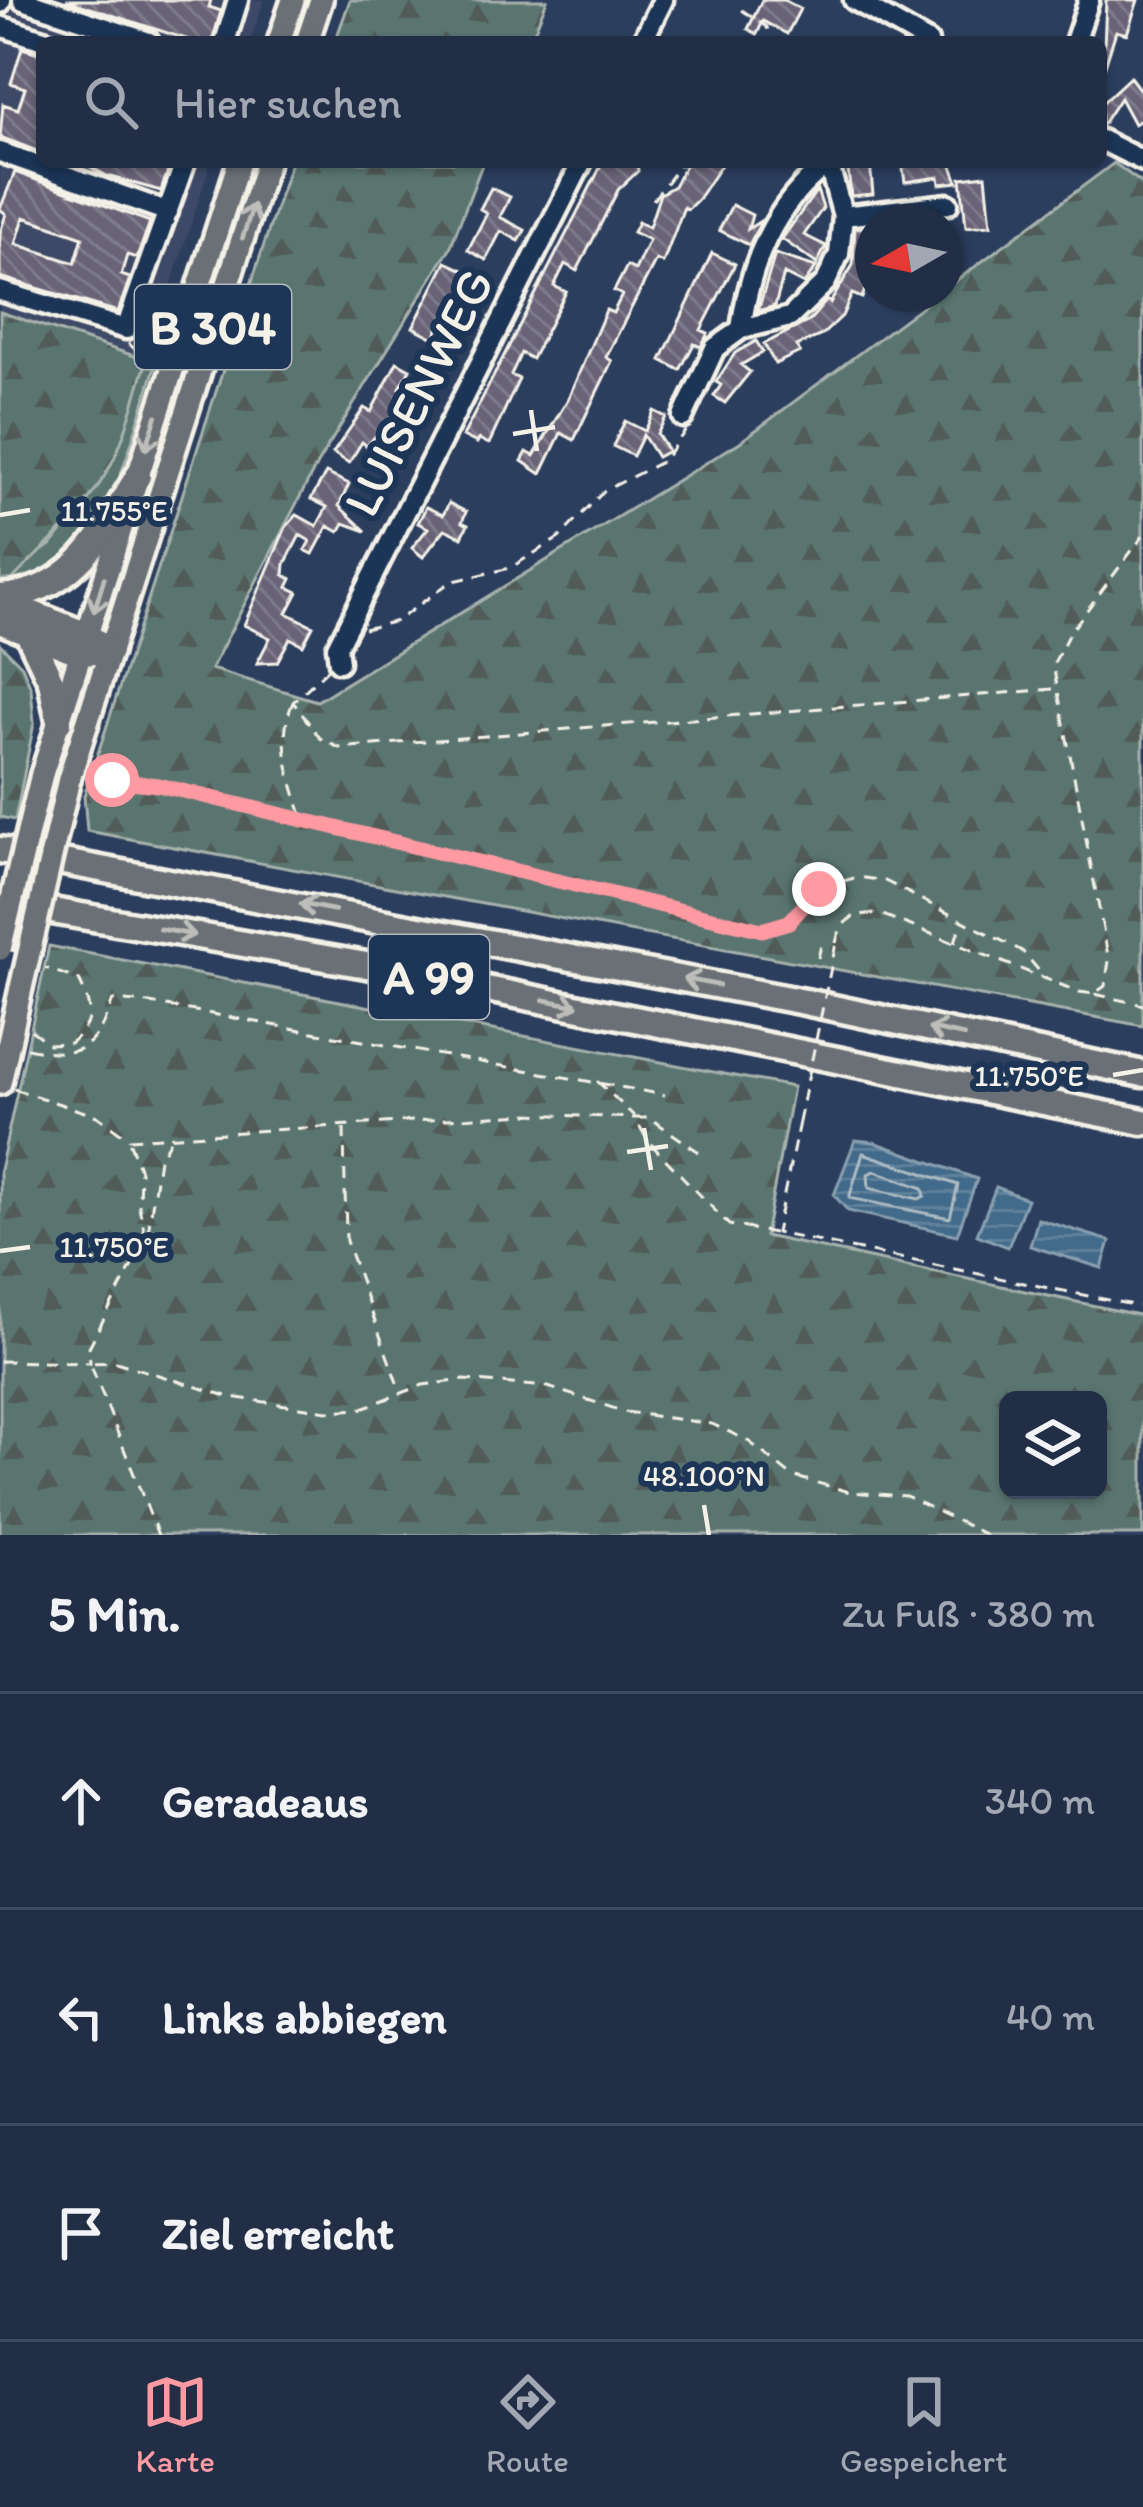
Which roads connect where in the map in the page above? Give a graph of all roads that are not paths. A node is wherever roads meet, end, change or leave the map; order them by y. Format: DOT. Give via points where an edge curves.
graph roads {
  1 [pos="238,0"];
  2 [pos="293,0"];
  3 [pos="321,0"];
  4 [pos="663,0"];
  5 [pos="854,0"];
  6 [pos="1089,0"];
  7 [pos="29,2"];
  8 [pos="891,21"];
  9 [pos="0,26"];
  10 [pos="131,36"];
  11 [pos="226,36"];
  12 [pos="281,36"];
  13 [pos="309,36"];
  14 [pos="645,36"];
  15 [pos="882,36"];
  16 [pos="917,36"];
  17 [pos="1078,36"];
  18 [pos="36,37"];
  19 [pos="1107,143"];
  20 [pos="0,152"];
  21 [pos="1143,161"];
  22 [pos="36,165"];
  23 [pos="45,168"];
  24 [pos="182,168"];
  25 [pos="237,168"];
  26 [pos="265,168"];
  27 [pos="579,168"];
  28 [pos="821,168"];
  29 [pos="829,168"];
  30 [pos="168,212"];
  31 [pos="855,215"];
  32 [pos="843,216"];
  33 [pos="0,291"];
  34 [pos="741,329"];
  35 [pos="683,417"];
  36 [pos="138,476"];
  37 [pos="0,599"];
  38 [pos="0,621"];
  39 [pos="27,631"];
  40 [pos="84,644"];
  41 [pos="109,651"];
  42 [pos="339,662"];
  43 [pos="59,721"];
  44 [pos="0,850"];
  45 [pos="0,902"];
  46 [pos="0,949"];
  47 [pos="1143,1073"];
  48 [pos="6,1086"];
  49 [pos="1143,1122"];
  1 -- 11 [label="street"];
  2 -- 12 [label="main road"];
  3 -- 13 [label="main road"];
  4 -- 14 [label="street"];
  5 -- 8 [label="street"];
  6 -- 17 [label="street"];
  7 -- 10 [label="street"];
  8 -- 15 [label="street"];
  8 -- 16 [label="street"];
  9 -- 18 [label="street"];
  19 -- 21 [label="street"];
  20 -- 22 [label="street"];
  23 -- 30 [label="street"];
  24 -- 30 [label="street"];
  25 -- 36 [label="main road, B 304, one-way"];
  41 -- 26 [label="main road, B 304, one-way"];
  27 -- 42 [label="street, LUISENWEG" via="337,647"];
  28 -- 34 [label="street" via="768,233"];
  29 -- 32 [label="street"];
  30 -- 33 [label="street" via="126,329"];
  31 -- 32 [label="street"];
  32 -- 34 [label="street" via="839,254 812,300 790,317"];
  34 -- 35 [label="street" via="716,348"];
  36 -- 37 [label="highway" via="70,573"];
  36 -- 40 [label="main road, B 304, one-way"];
  37 -- 40 [label="highway"];
  38 -- 39 [label="highway"];
  39 -- 40 [label="highway"];
  39 -- 43 [label="highway"];
  40 -- 41 [label="highway"];
  40 -- 43 [label="main road, B 304"];
  41 -- 48 [label="main road, B 304, bridge" via="21,988"];
  43 -- 46 [label="main road, B 304, bridge"];
  47 -- 44 [label="highway, A 99, one-way"];
  45 -- 49 [label="highway, A 99, one-way" via="378,967"];
}
